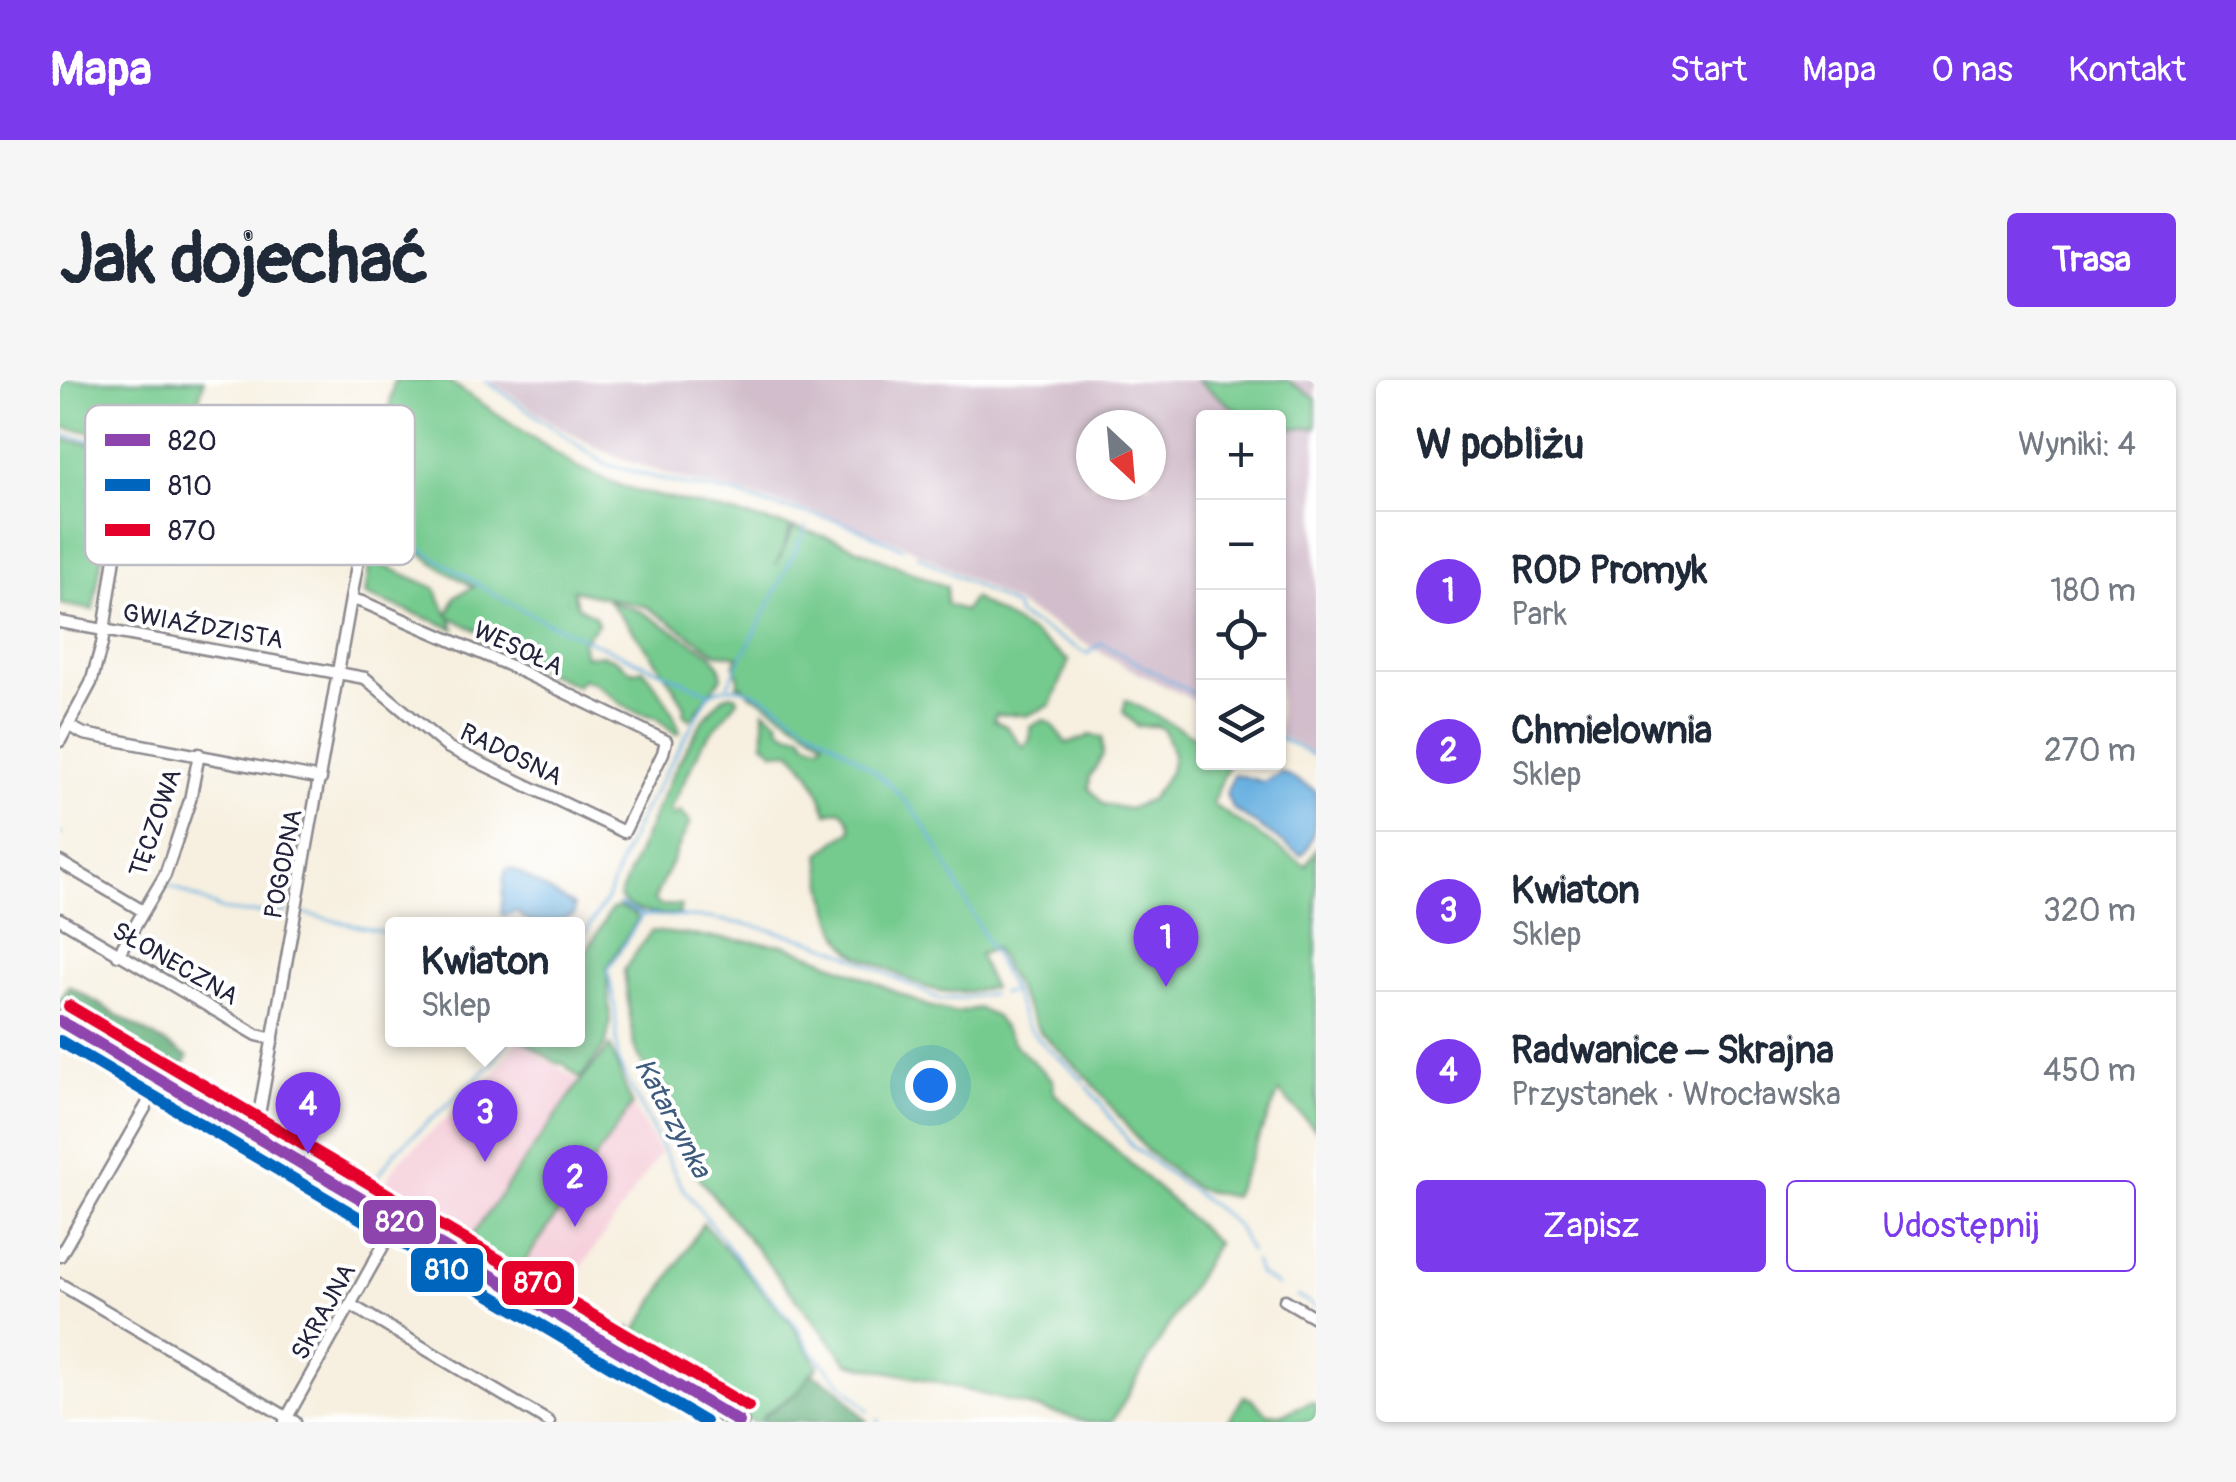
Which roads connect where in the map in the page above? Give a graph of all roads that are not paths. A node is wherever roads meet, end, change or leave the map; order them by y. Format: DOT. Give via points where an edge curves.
graph roads {
  1 [pos="114,565"];
  2 [pos="358,565"];
  3 [pos="352,600"];
  4 [pos="60,622"];
  5 [pos="104,630"];
  6 [pos="339,672"];
  7 [pos="69,726"];
  8 [pos="60,741"];
  9 [pos="199,754"];
  10 [pos="321,779"];
  11 [pos="624,832"];
  12 [pos="60,862"];
  13 [pos="143,911"];
  14 [pos="60,919"];
  15 [pos="118,955"];
  16 [pos="60,1021"];
  17 [pos="273,1039"];
  18 [pos="161,1080"];
  19 [pos="256,1136"];
  20 [pos="397,1221"];
  21 [pos="60,1256"];
  22 [pos="60,1284"];
  23 [pos="1285,1300"];
  24 [pos="351,1305"];
  25 [pos="1316,1318"];
  26 [pos="289,1420"];
  27 [pos="549,1422"];
  28 [pos="739,1422"];
  1 -- 5 [label="street, POGODNA"];
  2 -- 3 [label="street, POGODNA"];
  3 -- 6 [label="street, POGODNA"];
  3 -- 11 [label="street, WESOŁA" via="666,741"];
  4 -- 5 [label="street, GWIAŹDZISTA"];
  5 -- 6 [label="street, GWIAŹDZISTA"];
  5 -- 7 [label="street" via="92,683"];
  6 -- 10 [label="street, POGODNA"];
  6 -- 11 [label="street, RADOSNA" via="368,679 460,756"];
  7 -- 8 [label="street"];
  7 -- 9 [label="street, TĘCZOWA"];
  9 -- 10 [label="street, TĘCZOWA"];
  9 -- 13 [label="street, TĘCZOWA" via="165,875"];
  10 -- 17 [label="street, POGODNA"];
  12 -- 13 [label="street, SŁONECZNA"];
  13 -- 15 [label="street, TĘCZOWA"];
  14 -- 15 [label="street, SŁONECZNA"];
  15 -- 17 [label="street, SŁONECZNA"];
  16 -- 18 [label="main road"];
  17 -- 19 [label="street, POGODNA"];
  18 -- 19 [label="main road"];
  18 -- 21 [label="street"];
  19 -- 20 [label="main road"];
  20 -- 24 [label="street, SKRAJNA"];
  20 -- 28 [label="main road"];
  22 -- 26 [label="street"];
  23 -- 25 [label="street"];
  24 -- 26 [label="street, SKRAJNA"];
  24 -- 27 [label="street"];
}
